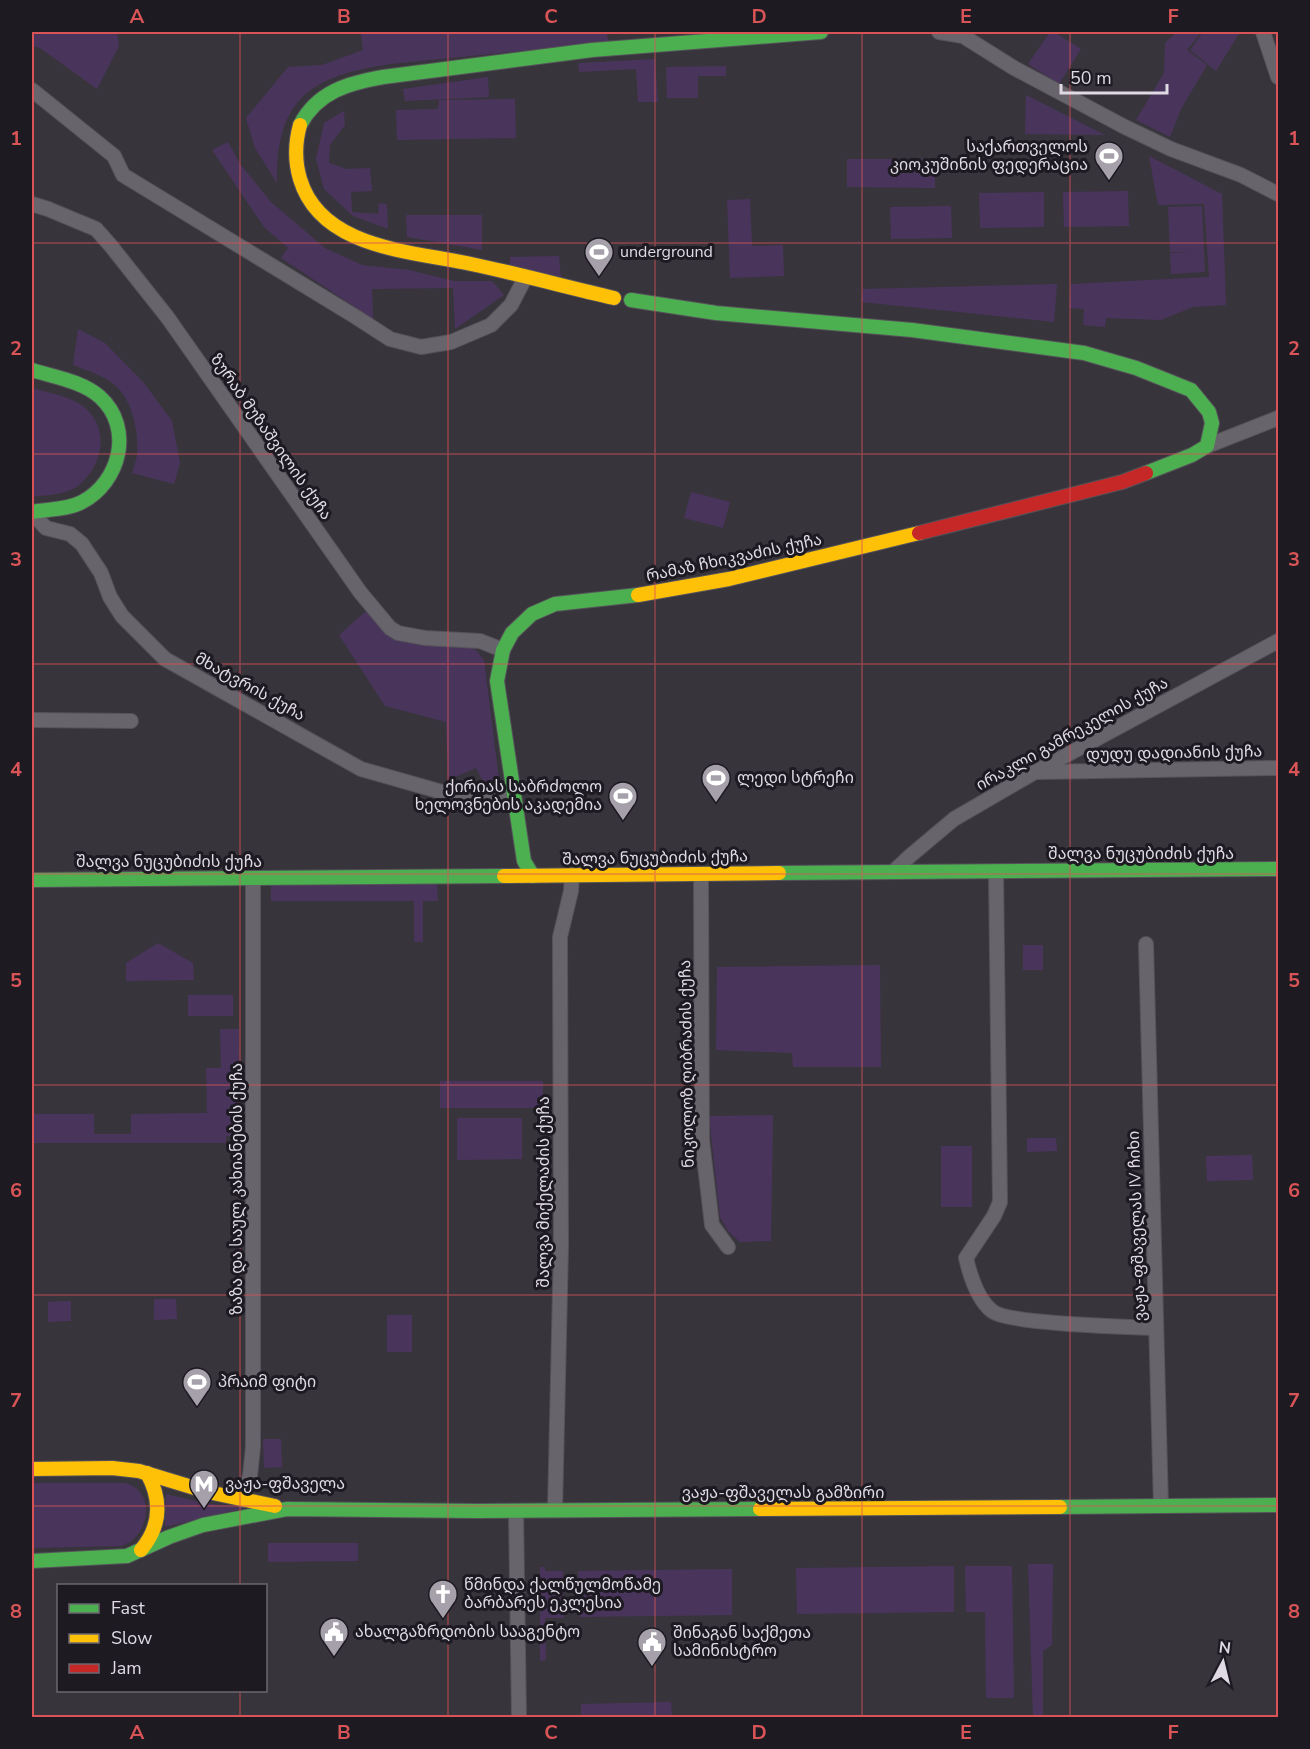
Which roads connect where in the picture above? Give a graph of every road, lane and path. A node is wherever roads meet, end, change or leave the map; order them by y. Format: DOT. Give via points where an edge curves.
graph roads {
  1 [pos="821,32"];
  2 [pos="939,32"];
  3 [pos="1263,32"];
  4 [pos="1278,77"];
  5 [pos="32,90"];
  6 [pos="1278,194"];
  7 [pos="32,204"];
  8 [pos="525,278"];
  9 [pos="614,298"];
  10 [pos="631,300"];
  11 [pos="32,370"];
  12 [pos="1278,418"];
  13 [pos="1207,446"];
  14 [pos="32,512"];
  15 [pos="1278,641"];
  16 [pos="502,650"];
  17 [pos="32,720"];
  18 [pos="131,721"];
  19 [pos="1278,768"];
  20 [pos="1035,772"];
  21 [pos="514,800"];
  22 [pos="1278,869"];
  23 [pos="893,872"];
  24 [pos="996,872"];
  25 [pos="701,874"];
  26 [pos="572,875"];
  27 [pos="533,876"];
  28 [pos="253,878"];
  29 [pos="32,880"];
  30 [pos="1146,944"];
  31 [pos="728,1247"];
  32 [pos="1156,1328"];
  33 [pos="32,1469"];
  34 [pos="147,1473"];
  35 [pos="242,1500"];
  36 [pos="1278,1505"];
  37 [pos="1161,1506"];
  38 [pos="287,1509"];
  39 [pos="555,1510"];
  40 [pos="516,1511"];
  41 [pos="139,1552"];
  42 [pos="32,1561"];
  43 [pos="519,1718"];
  1 -- 8 [label="main road" via="635,46 394,76 340,87 305,116 296,140 298,171 308,201 326,220 350,234 383,245"];
  2 -- 6 [label="street" via="963,36 1014,68 1145,137"];
  3 -- 4 [label="street"];
  5 -- 8 [label="street" via="114,156 123,175 390,339 422,347 451,342 491,325 511,305"];
  7 -- 16 [label="street, ზურაბ მუზაშვილის ქუჩა" via="96,229 111,246 168,318 360,592 390,628 426,638 480,641"];
  8 -- 9 [label="main road"];
  10 -- 13 [label="main road" via="1084,353 1191,390 1209,412 1212,423"];
  11 -- 14 [label="main road" via="67,380 102,399 118,423 120,450 101,489 79,503"];
  12 -- 13 [label="street, რამაზ ჩხიკვაძის ქუჩა"];
  13 -- 16 [label="main road, რამაზ ჩხიკვაძის ქუჩა" via="1122,482 961,524 729,579 626,597 555,604 532,614 512,633"];
  14 -- 21 [label="street, მხატვრის ქუჩა" via="46,528 70,534 82,544 122,616 165,659 362,769 456,796"];
  15 -- 20 [label="street, ირაკლი გამრეკელის ქუჩა"];
  16 -- 21 [label="main road, რამაზ ჩხიკვაძის ქუჩა" via="497,681"];
  17 -- 18 [label="street"];
  19 -- 20 [label="street, დუდუ დადიანის ქუჩა"];
  20 -- 23 [label="street, ირაკლი გამრეკელის ქუჩა" via="954,819"];
  21 -- 27 [label="main road, რამაზ ჩხიკვაძის ქუჩა" via="524,861"];
  22 -- 24 [label="main road, შალვა ნუცუბიძის ქუჩა"];
  23 -- 24 [label="main road, შალვა ნუცუბიძის ქუჩა"];
  23 -- 25 [label="main road, შალვა ნუცუბიძის ქუჩა"];
  24 -- 32 [label="street" via="1000,1202 966,1258 984,1302 994,1313 1024,1320"];
  25 -- 26 [label="main road, შალვა ნუცუბიძის ქუჩა"];
  25 -- 31 [label="street, ნიკოლოზ ღიბრაძის ქუჩა" via="702,1140 712,1225"];
  26 -- 27 [label="main road, შალვა ნუცუბიძის ქუჩა"];
  26 -- 39 [label="street, შალვა მიქელაძის ქუჩა" via="560,937 561,1247"];
  27 -- 28 [label="main road, შალვა ნუცუბიძის ქუჩა"];
  28 -- 29 [label="main road, შალვა ნუცუბიძის ქუჩა"];
  28 -- 35 [label="street, ზაზა და საულ კახიანების ქუჩა" via="253,1447"];
  30 -- 32 [label="street, ვაჟა-ფშაველას IV ჩიხი"];
  32 -- 37 [label="street, ვაჟა-ფშაველას IV ჩიხი"];
  33 -- 34 [label="main road, ვაჟა-ფშაველას გამზირი" via="112,1468"];
  34 -- 35 [label="main road, ვაჟა-ფშაველას გამზირი"];
  34 -- 41 [label="main road" via="156,1491 158,1523 154,1535"];
  35 -- 38 [label="main road, ვაჟა-ფშაველას გამზირი"];
  36 -- 37 [label="main road, ვაჟა-ფშაველას გამზირი"];
  37 -- 39 [label="main road, ვაჟა-ფშაველას გამზირი"];
  38 -- 40 [label="main road, ვაჟა-ფშაველას გამზირი"];
  38 -- 41 [label="main road, ვაჟა-ფშაველას გამზირი" via="203,1526"];
  39 -- 40 [label="main road, ვაჟა-ფშაველას გამზირი"];
  40 -- 43 [label="street"];
  41 -- 42 [label="main road, ვაჟა-ფშაველას გამზირი" via="122,1557"];
}
